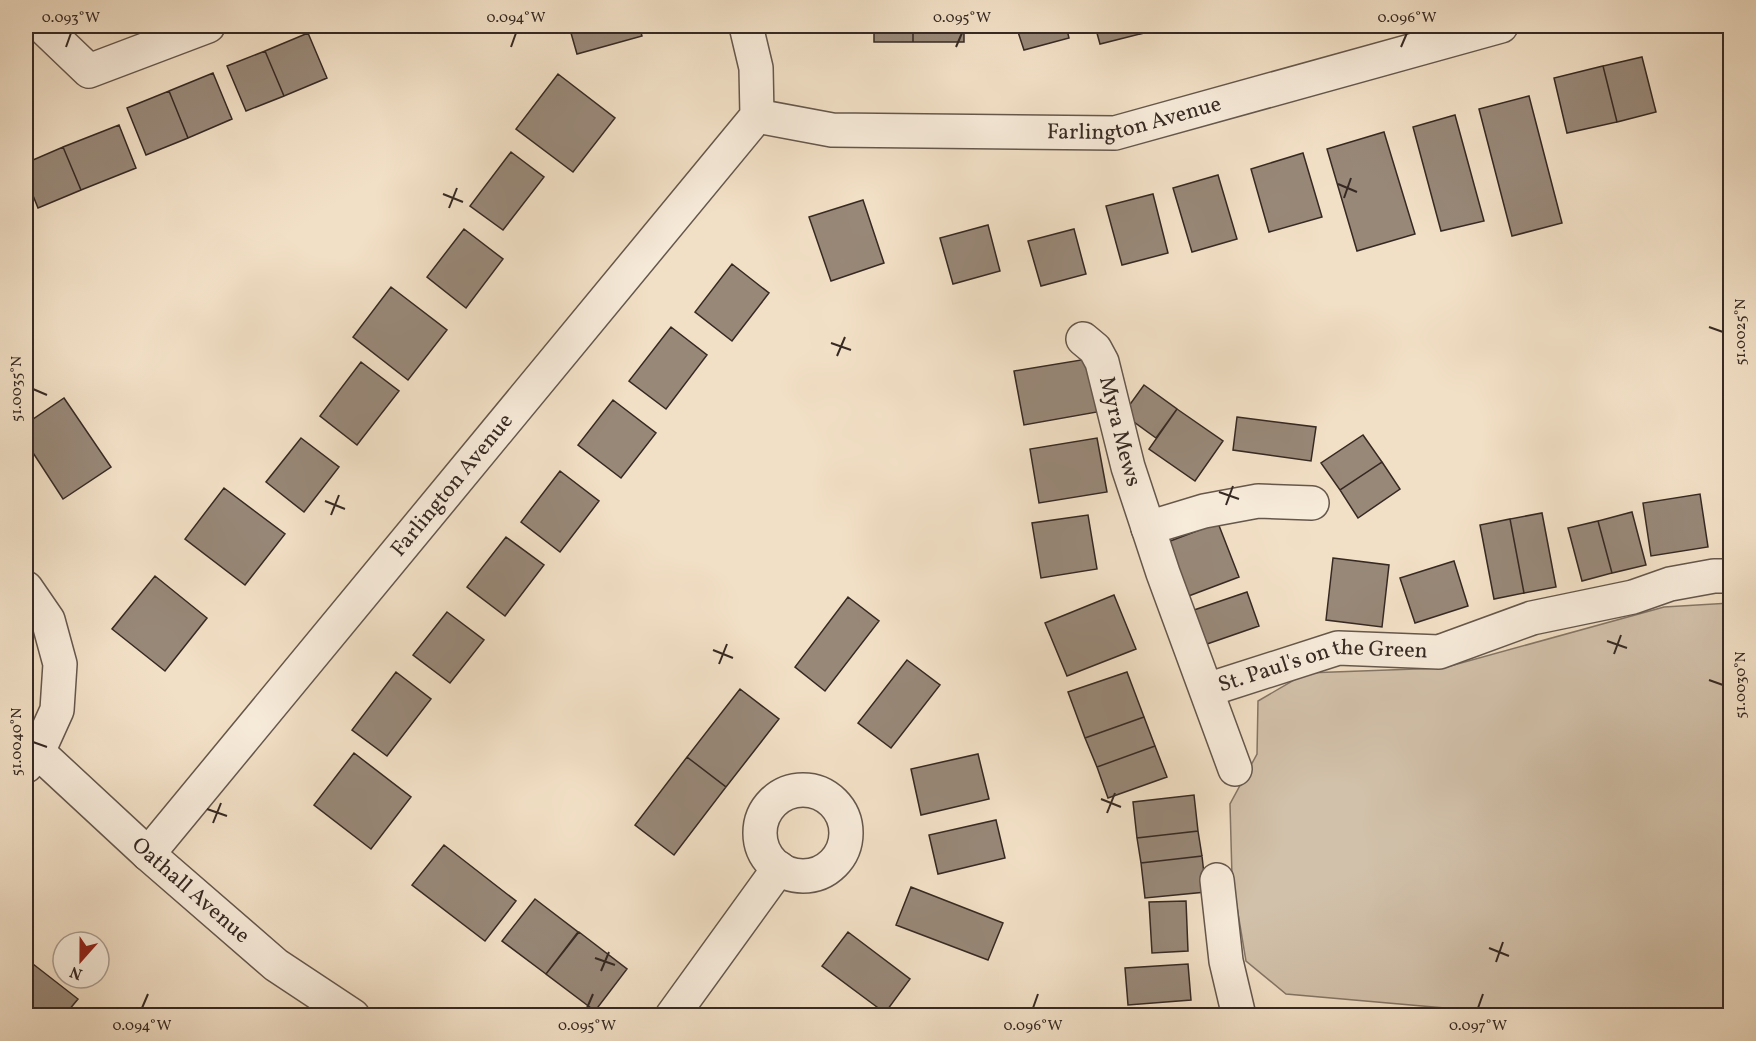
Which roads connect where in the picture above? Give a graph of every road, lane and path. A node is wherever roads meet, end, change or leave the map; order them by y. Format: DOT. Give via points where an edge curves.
graph roads {
  1 [pos="42,26"];
  2 [pos="208,26"];
  3 [pos="746,26"];
  4 [pos="1501,26"];
  5 [pos="757,116"];
  6 [pos="1083,339"];
  7 [pos="1312,503"];
  8 [pos="1148,528"];
  9 [pos="1731,576"];
  10 [pos="26,588"];
  11 [pos="1207,690"];
  12 [pos="32,759"];
  13 [pos="1235,769"];
  14 [pos="148,854"];
  15 [pos="779,868"];
  16 [pos="1217,880"];
  17 [pos="353,1016"];
  18 [pos="672,1016"];
  19 [pos="1239,1016"];
  1 -- 2 [label="street" via="89,71"];
  3 -- 5 [label="street" via="756,68"];
  4 -- 5 [label="street, Farlington Avenue" via="1114,133 832,130"];
  5 -- 14 [label="street, Farlington Avenue"];
  6 -- 8 [label="street, Myra Mews" via="1102,362"];
  7 -- 8 [label="street" via="1258,501 1204,511"];
  8 -- 11 [label="street, Myra Mews"];
  9 -- 11 [label="street, St. Paul's on the Green" via="1670,584 1633,597 1532,618 1439,652 1338,648"];
  10 -- 12 [label="street, Oathall Avenue" via="48,620 60,664 57,710"];
  11 -- 13 [label="street, St. Paul's on the Green"];
  12 -- 14 [label="street, Oathall Avenue"];
  14 -- 17 [label="street, Oathall Avenue" via="276,965"];
  15 -- 18 [label="street"];
  16 -- 19 [label="street" via="1226,961"];
}
